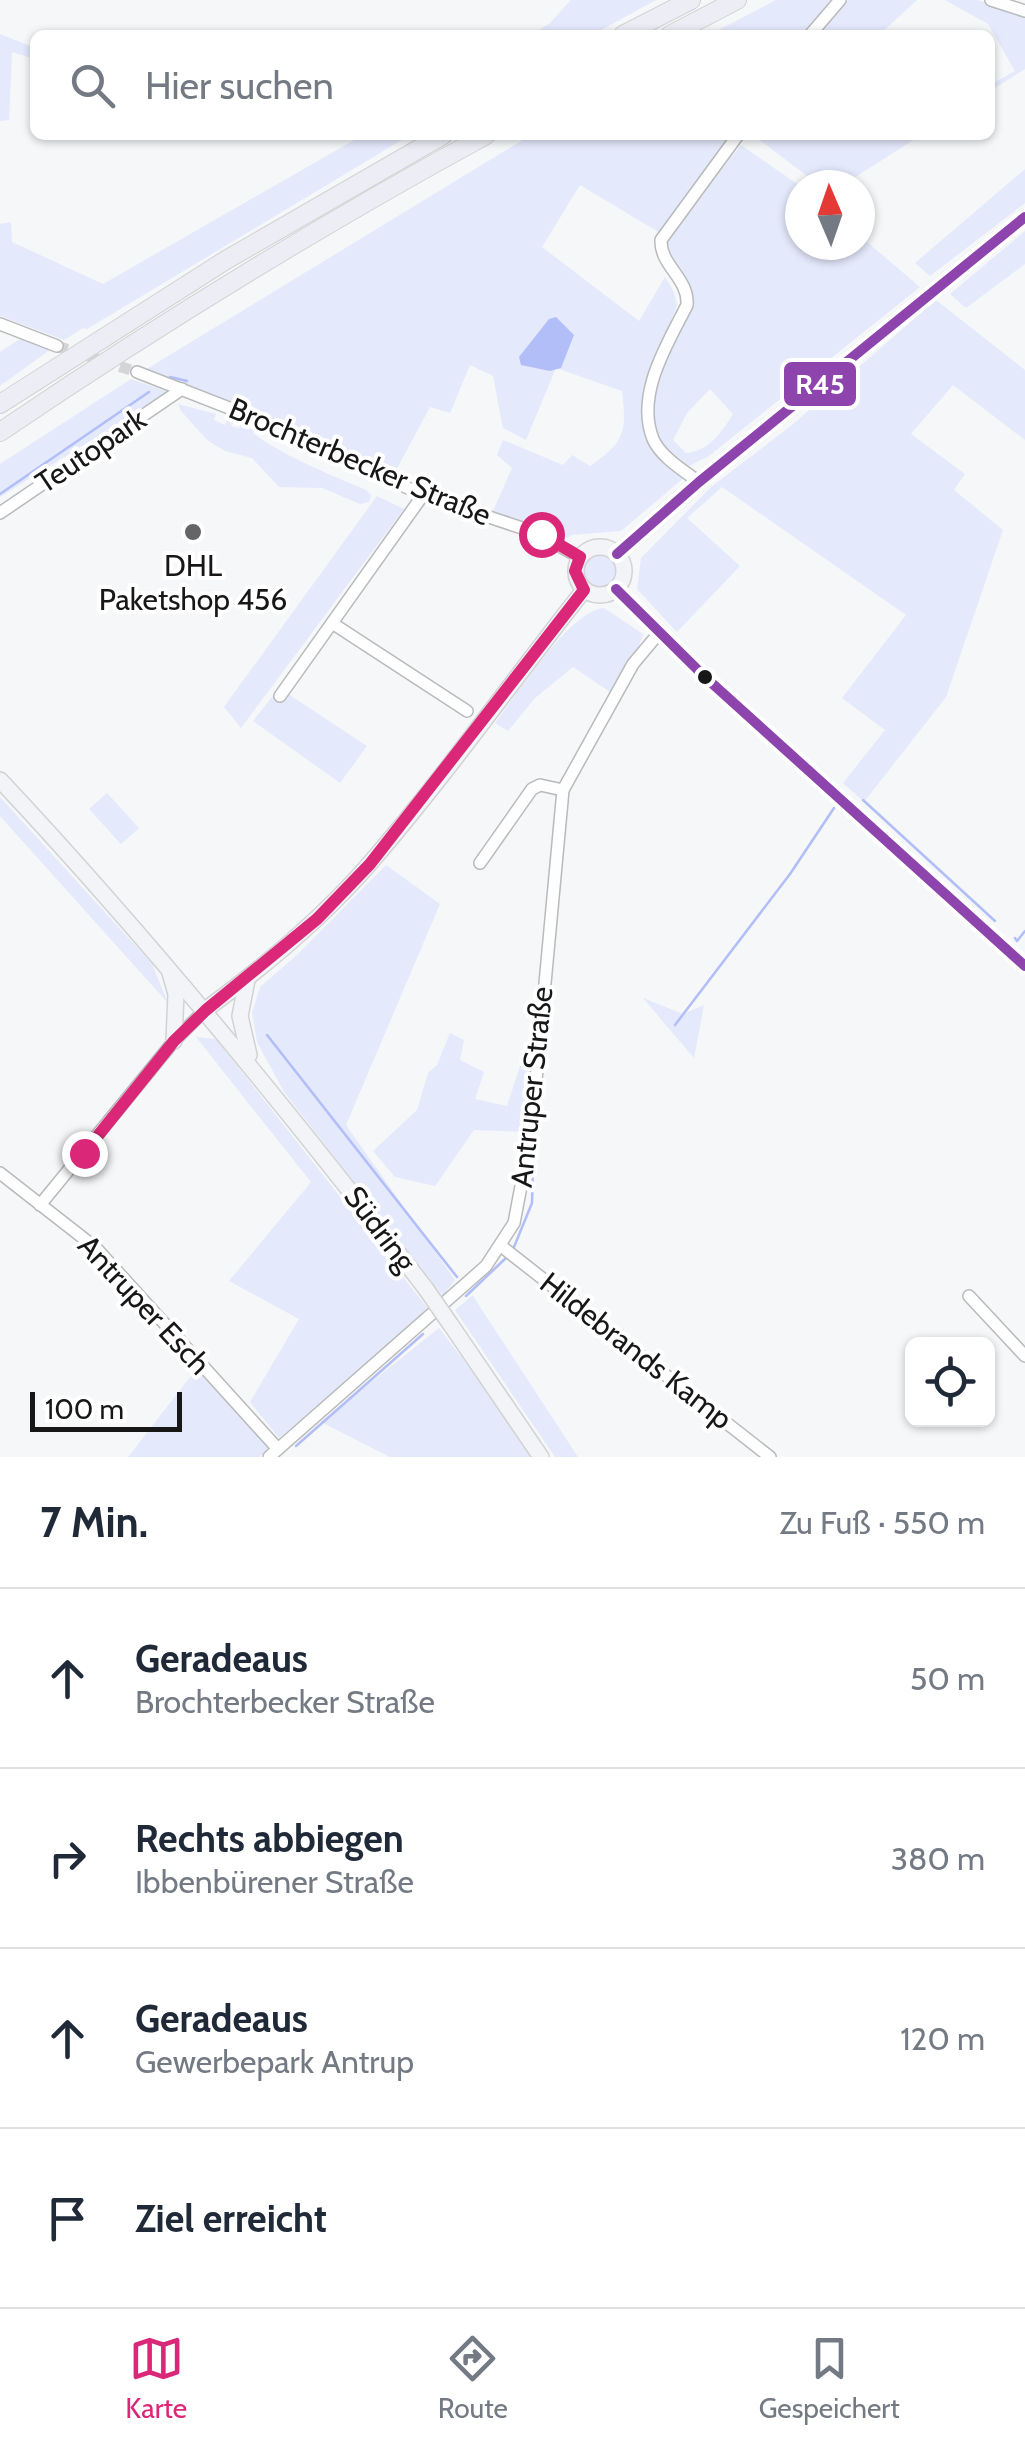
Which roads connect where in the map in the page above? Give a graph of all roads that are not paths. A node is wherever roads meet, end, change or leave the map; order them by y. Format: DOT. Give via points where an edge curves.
graph roads {
  1 [pos="690,0"];
  2 [pos="737,0"];
  3 [pos="840,0"];
  4 [pos="991,0"];
  5 [pos="1025,11"];
  6 [pos="633,30"];
  7 [pos="680,30"];
  8 [pos="814,30"];
  9 [pos="433,140"];
  10 [pos="477,140"];
  11 [pos="734,140"];
  12 [pos="1025,217"];
  13 [pos="0,324"];
  14 [pos="57,346"];
  15 [pos="137,372"];
  16 [pos="182,389"];
  17 [pos="0,404"];
  18 [pos="0,432"];
  19 [pos="699,482"];
  20 [pos="423,495"];
  21 [pos="0,512"];
  22 [pos="617,554"];
  23 [pos="580,557"];
  24 [pos="616,589"];
  25 [pos="584,590"];
  26 [pos="332,622"];
  27 [pos="659,633"];
  28 [pos="280,696"];
  29 [pos="467,712"];
  30 [pos="0,780"];
  31 [pos="563,790"];
  32 [pos="480,863"];
  33 [pos="1025,966"];
  34 [pos="170,969"];
  35 [pos="247,980"];
  36 [pos="206,1010"];
  37 [pos="174,1041"];
  38 [pos="254,1068"];
  39 [pos="0,1173"];
  40 [pos="40,1205"];
  41 [pos="501,1246"];
  42 [pos="969,1296"];
  43 [pos="1025,1356"];
  44 [pos="273,1453"];
  45 [pos="541,1457"];
  46 [pos="770,1457"];
  1 -- 6 [label="highway"];
  2 -- 7 [label="highway"];
  3 -- 8 [label="street"];
  4 -- 5 [label="street"];
  9 -- 17 [label="highway" via="226,260"];
  10 -- 18 [label="highway" via="166,321"];
  11 -- 19 [label="street" via="661,240 662,255 688,294 653,377 650,423 660,450"];
  12 -- 19 [label="main road"];
  13 -- 14 [label="street"];
  15 -- 16 [label="street, Brochterbecker Straße"];
  16 -- 20 [label="street, Brochterbecker Straße"];
  16 -- 21 [label="street, Teutopark"];
  19 -- 22 [label="main road"];
  20 -- 23 [label="street, Brochterbecker Straße" via="534,532"];
  20 -- 26 [label="street"];
  22 -- 23 [label="main road" via="593,547"];
  22 -- 24 [label="main road" via="624,575"];
  23 -- 25 [label="main road" via="575,571"];
  24 -- 25 [label="main road" via="601,595"];
  24 -- 27 [label="street"];
  25 -- 35 [label="main road" via="370,864"];
  26 -- 28 [label="street"];
  26 -- 29 [label="street"];
  27 -- 31 [label="street, Antruper Straße" via="633,664"];
  27 -- 33 [label="street"];
  30 -- 34 [label="main road, Südring"];
  31 -- 32 [label="street" via="532,789"];
  31 -- 41 [label="street, Antruper Straße" via="531,1134 521,1197"];
  34 -- 36 [label="main road, Südring"];
  34 -- 37 [label="main road"];
  35 -- 36 [label="main road"];
  35 -- 38 [label="main road" via="240,1016"];
  36 -- 37 [label="street"];
  36 -- 38 [label="main road, Südring"];
  37 -- 40 [label="street"];
  38 -- 45 [label="main road, Südring, bridge" via="426,1289"];
  39 -- 40 [label="street, Antruper Esch"];
  40 -- 44 [label="street, Antruper Esch" via="96,1248"];
  41 -- 44 [label="street, Antruper Straße"];
  41 -- 46 [label="street, Hildebrands Kamp"];
  42 -- 43 [label="street"];
}
